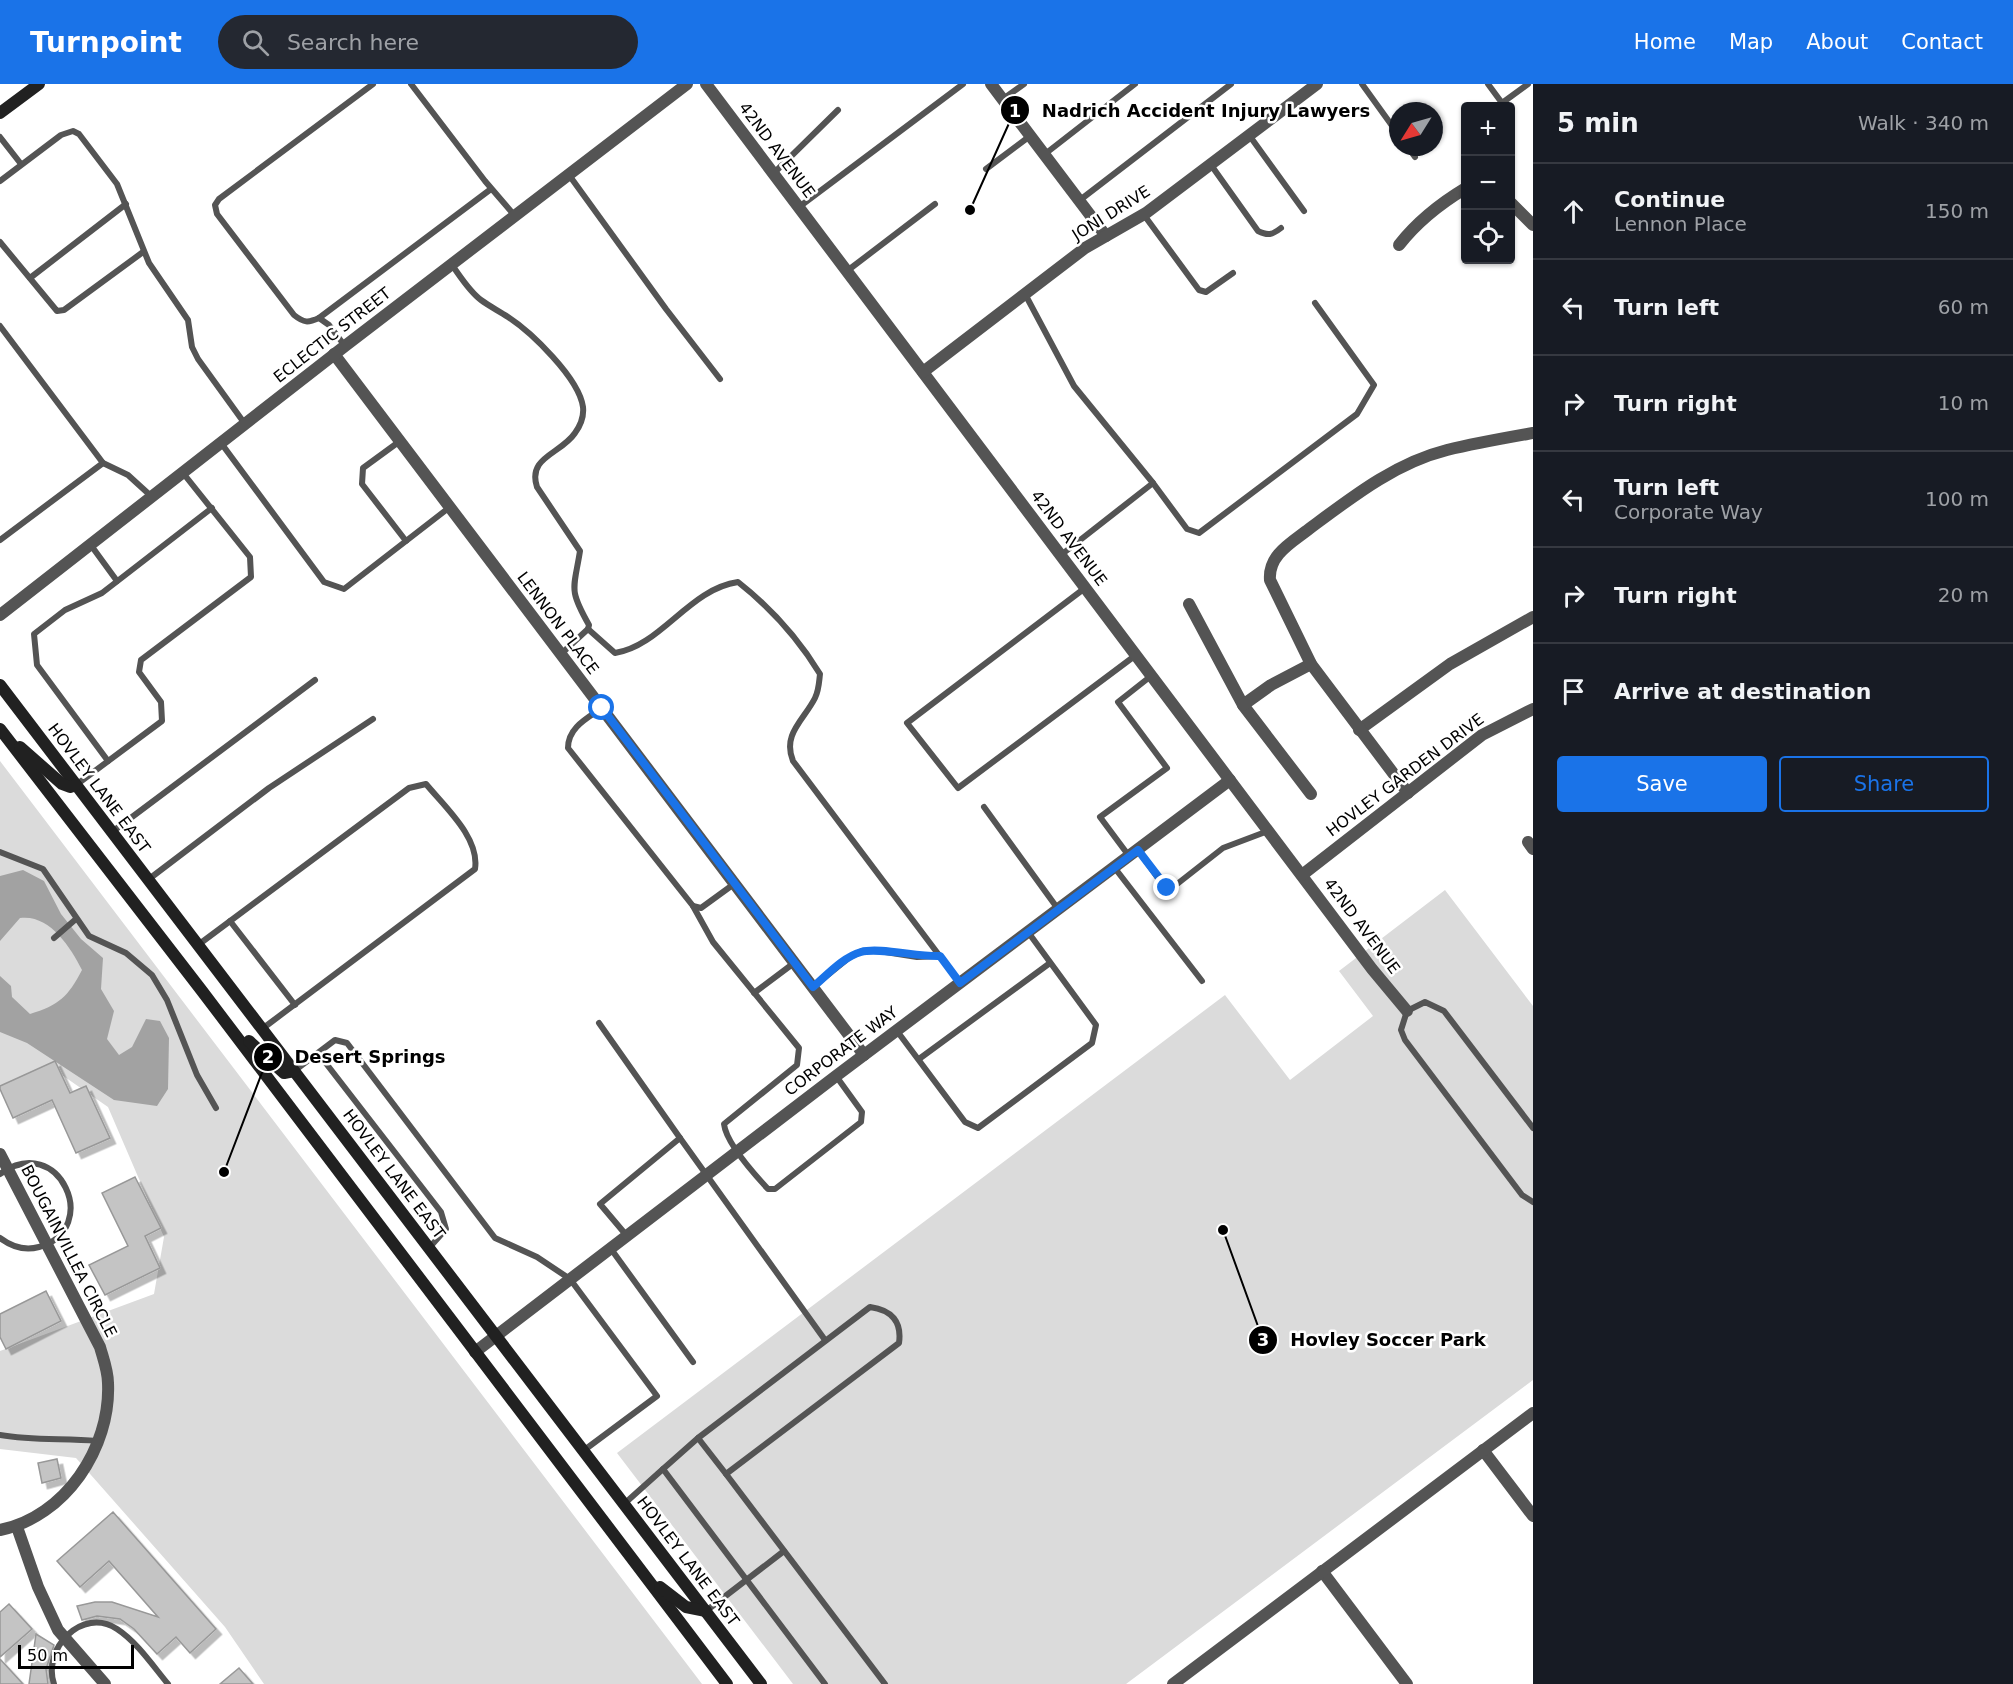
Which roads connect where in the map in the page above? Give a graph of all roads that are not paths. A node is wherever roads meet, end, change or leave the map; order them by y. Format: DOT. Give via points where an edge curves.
graph roads {
  1 [pos="39,84"];
  2 [pos="373,84"];
  3 [pos="411,84"];
  4 [pos="687,84"];
  5 [pos="706,84"];
  6 [pos="963,84"];
  7 [pos="990,84"];
  8 [pos="1024,84"];
  9 [pos="1135,84"];
  10 [pos="1231,84"];
  11 [pos="1317,84"];
  12 [pos="1362,84"];
  13 [pos="1488,84"];
  14 [pos="1525,85"];
  15 [pos="1002,100"];
  16 [pos="838,110"];
  17 [pos="0,113"];
  18 [pos="1389,122"];
  19 [pos="1249,135"];
  20 [pos="1030,136"];
  21 [pos="0,137"];
  22 [pos="1044,155"];
  23 [pos="21,164"];
  24 [pos="1210,165"];
  25 [pos="986,169"];
  26 [pos="774,173"];
  27 [pos="569,175"];
  28 [pos="0,181"];
  29 [pos="491,189"];
  30 [pos="1461,191"];
  31 [pos="1080,200"];
  32 [pos="126,204"];
  33 [pos="935,204"];
  34 [pos="799,207"];
  35 [pos="1515,207"];
  36 [pos="1304,211"];
  37 [pos="1144,215"];
  38 [pos="515,216"];
  39 [pos="1533,225"];
  40 [pos="1281,228"];
  41 [pos="1106,236"];
  42 [pos="0,242"];
  43 [pos="1400,245"];
  44 [pos="143,252"];
  45 [pos="451,264"];
  46 [pos="847,271"];
  47 [pos="1233,273"];
  48 [pos="30,278"];
  49 [pos="1025,294"];
  50 [pos="1315,303"];
  51 [pos="320,318"];
  52 [pos="0,327"];
  53 [pos="345,346"];
  54 [pos="334,354"];
  55 [pos="923,372"];
  56 [pos="720,379"];
  57 [pos="245,424"];
  58 [pos="1533,433"];
  59 [pos="1533,439"];
  60 [pos="400,441"];
  61 [pos="221,442"];
  62 [pos="103,463"];
  63 [pos="182,473"];
  64 [pos="1153,483"];
  65 [pos="152,496"];
  66 [pos="450,507"];
  67 [pos="212,508"];
  68 [pos="0,540"];
  69 [pos="406,541"];
  70 [pos="90,544"];
  71 [pos="1061,555"];
  72 [pos="117,581"];
  73 [pos="1086,588"];
  74 [pos="1189,604"];
  75 [pos="0,615"];
  76 [pos="1533,617"];
  77 [pos="588,630"];
  78 [pos="561,654"];
  79 [pos="1136,655"];
  80 [pos="1311,664"];
  81 [pos="1152,676"];
  82 [pos="315,680"];
  83 [pos="0,685"];
  84 [pos="1243,705"];
  85 [pos="602,708"];
  86 [pos="1533,709"];
  87 [pos="373,719"];
  88 [pos="0,730"];
  89 [pos="1359,730"];
  90 [pos="108,761"];
  91 [pos="1230,780"];
  92 [pos="76,785"];
  93 [pos="1408,793"];
  94 [pos="1311,794"];
  95 [pos="984,807"];
  96 [pos="1269,831"];
  97 [pos="112,832"];
  98 [pos="0,852"];
  99 [pos="1133,853"];
  100 [pos="1114,867"];
  101 [pos="1302,875"];
  102 [pos="148,880"];
  103 [pos="734,884"];
  104 [pos="693,906"];
  105 [pos="1058,909"];
  106 [pos="76,919"];
  107 [pos="230,921"];
  108 [pos="1028,932"];
  109 [pos="54,938"];
  110 [pos="198,945"];
  111 [pos="940,956"];
  112 [pos="794,963"];
  113 [pos="1050,963"];
  114 [pos="1202,981"];
  115 [pos="960,983"];
  116 [pos="813,987"];
  117 [pos="754,993"];
  118 [pos="209,999"];
  119 [pos="295,1005"];
  120 [pos="1407,1011"];
  121 [pos="599,1023"];
  122 [pos="262,1029"];
  123 [pos="896,1030"];
  124 [pos="318,1053"];
  125 [pos="864,1055"];
  126 [pos="919,1059"];
  127 [pos="294,1071"];
  128 [pos="836,1076"];
  129 [pos="216,1108"];
  130 [pos="1533,1128"];
  131 [pos="680,1138"];
  132 [pos="737,1151"];
  133 [pos="0,1154"];
  134 [pos="4,1171"];
  135 [pos="704,1176"];
  136 [pos="1533,1202"];
  137 [pos="627,1236"];
  138 [pos="0,1238"];
  139 [pos="46,1245"];
  140 [pos="429,1248"];
  141 [pos="610,1248"];
  142 [pos="570,1279"];
  143 [pos="496,1336"];
  144 [pos="825,1340"];
  145 [pos="475,1352"];
  146 [pos="693,1362"];
  147 [pos="1533,1413"];
  148 [pos="0,1435"];
  149 [pos="698,1438"];
  150 [pos="97,1441"];
  151 [pos="1483,1450"];
  152 [pos="583,1451"];
  153 [pos="663,1469"];
  154 [pos="726,1474"];
  155 [pos="624,1504"];
  156 [pos="1533,1516"];
  157 [pos="17,1527"];
  158 [pos="0,1530"];
  159 [pos="617,1539"];
  160 [pos="784,1551"];
  161 [pos="1322,1571"];
  162 [pos="746,1580"];
  163 [pos="706,1611"];
  164 [pos="64,1637"];
  165 [pos="54,1684"];
  166 [pos="105,1684"];
  167 [pos="168,1684"];
  168 [pos="727,1684"];
  169 [pos="761,1684"];
  170 [pos="825,1684"];
  171 [pos="885,1684"];
  172 [pos="1173,1684"];
  173 [pos="1407,1684"];
  1 -- 17 [label="street"];
  2 -- 51 [label="lane" via="216,205 217,214 294,315 310,323"];
  3 -- 29 [label="lane"];
  4 -- 27 [label="street, ECLECTIC STREET"];
  5 -- 26 [label="street, 42ND AVENUE"];
  6 -- 34 [label="lane"];
  7 -- 15 [label="street"];
  8 -- 15 [label="lane"];
  9 -- 22 [label="lane"];
  10 -- 31 [label="lane"];
  11 -- 19 [label="street, JONI DRIVE"];
  12 -- 18 [label="lane"];
  13 -- 14 [label="lane" via="1502,103"];
  15 -- 20 [label="street"];
  16 -- 26 [label="lane"];
  19 -- 24 [label="street, JONI DRIVE"];
  19 -- 36 [label="lane"];
  20 -- 22 [label="street"];
  20 -- 25 [label="lane"];
  21 -- 23 [label="lane"];
  22 -- 31 [label="street"];
  23 -- 28 [label="lane"];
  23 -- 32 [label="lane" via="61,135 73,131 106,167"];
  24 -- 37 [label="street, JONI DRIVE"];
  24 -- 40 [label="lane" via="1257,231 1265,235"];
  26 -- 34 [label="street, 42ND AVENUE"];
  27 -- 38 [label="street, ECLECTIC STREET"];
  27 -- 56 [label="lane"];
  29 -- 38 [label="lane"];
  29 -- 51 [label="lane"];
  30 -- 43 [label="street" via="1418,224"];
  31 -- 41 [label="street"];
  32 -- 44 [label="lane"];
  32 -- 48 [label="lane"];
  33 -- 46 [label="lane"];
  34 -- 46 [label="street, 42ND AVENUE"];
  35 -- 39 [label="street"];
  37 -- 41 [label="street, JONI DRIVE"];
  37 -- 47 [label="lane" via="1199,290 1206,292"];
  38 -- 45 [label="street, ECLECTIC STREET"];
  41 -- 49 [label="street, JONI DRIVE"];
  42 -- 48 [label="lane"];
  44 -- 48 [label="lane" via="64,310 57,311"];
  44 -- 57 [label="lane" via="188,320 198,359"];
  45 -- 53 [label="street, ECLECTIC STREET"];
  45 -- 77 [label="lane" via="480,299 509,317 545,348 576,389 583,407 574,435 536,467 533,476 580,550 573,594"];
  46 -- 55 [label="street, 42ND AVENUE"];
  49 -- 55 [label="street, JONI DRIVE"];
  49 -- 64 [label="lane" via="1074,386"];
  50 -- 64 [label="lane" via="1374,385 1357,414 1199,533 1187,529"];
  51 -- 53 [label="lane"];
  52 -- 62 [label="lane"];
  53 -- 54 [label="street, ECLECTIC STREET"];
  54 -- 57 [label="street, ECLECTIC STREET"];
  54 -- 60 [label="street, LENNON PLACE"];
  55 -- 71 [label="street, 42ND AVENUE"];
  57 -- 61 [label="street, ECLECTIC STREET"];
  58 -- 59 [label="street"];
  58 -- 80 [label="street" via="1446,450 1414,461 1360,491 1276,556 1269,567 1270,580"];
  60 -- 66 [label="street, LENNON PLACE"];
  60 -- 69 [label="lane" via="363,468 362,484"];
  61 -- 63 [label="street, ECLECTIC STREET"];
  61 -- 69 [label="lane" via="324,582 344,589"];
  62 -- 65 [label="lane" via="128,475"];
  62 -- 68 [label="lane"];
  63 -- 65 [label="street, ECLECTIC STREET"];
  63 -- 67 [label="lane"];
  64 -- 71 [label="lane"];
  65 -- 70 [label="street, ECLECTIC STREET"];
  66 -- 69 [label="lane"];
  66 -- 78 [label="street, LENNON PLACE"];
  67 -- 72 [label="lane"];
  67 -- 90 [label="lane" via="250,556 251,577 141,660 139,672 161,702 162,721"];
  70 -- 72 [label="lane"];
  70 -- 75 [label="street, ECLECTIC STREET"];
  71 -- 73 [label="street, 42ND AVENUE"];
  72 -- 90 [label="lane" via="102,593 65,610 34,634 37,665"];
  73 -- 79 [label="street, 42ND AVENUE"];
  73 -- 79 [label="lane" via="907,723 958,788"];
  74 -- 84 [label="street"];
  76 -- 89 [label="street" via="1450,664"];
  77 -- 78 [label="lane"];
  77 -- 111 [label="lane" via="615,653 629,651 723,584 738,582 764,602 819,674 815,699 790,736 793,761"];
  78 -- 85 [label="street, LENNON PLACE"];
  79 -- 81 [label="street, 42ND AVENUE"];
  80 -- 84 [label="street"];
  80 -- 89 [label="street"];
  81 -- 91 [label="street, 42ND AVENUE"];
  81 -- 99 [label="lane" via="1118,702 1167,768 1100,817"];
  82 -- 97 [label="lane"];
  83 -- 92 [label="street, HOVLEY LANE EAST"];
  84 -- 94 [label="street"];
  85 -- 103 [label="street, LENNON PLACE"];
  85 -- 104 [label="lane" via="578,725 568,737 568,748"];
  86 -- 93 [label="street, HOVLEY GARDEN DRIVE" via="1482,735"];
  87 -- 102 [label="lane" via="269,788"];
  88 -- 92 [label="street" via="55,779 70,787"];
  88 -- 118 [label="street"];
  89 -- 93 [label="street"];
  90 -- 92 [label="lane"];
  91 -- 96 [label="street, 42ND AVENUE"];
  91 -- 99 [label="street, CORPORATE WAY"];
  92 -- 97 [label="street, HOVLEY LANE EAST"];
  93 -- 101 [label="street, HOVLEY GARDEN DRIVE"];
  95 -- 105 [label="lane"];
  96 -- 99 [label="lane" via="1223,848 1172,888 1163,885"];
  96 -- 101 [label="street, 42ND AVENUE"];
  97 -- 102 [label="street, HOVLEY LANE EAST"];
  98 -- 106 [label="lane" via="43,869"];
  99 -- 100 [label="street, CORPORATE WAY"];
  100 -- 105 [label="street, CORPORATE WAY"];
  100 -- 114 [label="lane"];
  101 -- 120 [label="street, 42ND AVENUE"];
  102 -- 110 [label="street, HOVLEY LANE EAST"];
  103 -- 104 [label="lane" via="701,908"];
  103 -- 112 [label="street, LENNON PLACE"];
  104 -- 117 [label="lane" via="713,942"];
  105 -- 108 [label="street, CORPORATE WAY"];
  106 -- 109 [label="lane"];
  106 -- 129 [label="lane" via="89,936 126,953 152,975"];
  107 -- 110 [label="lane"];
  107 -- 119 [label="lane"];
  107 -- 119 [label="lane" via="409,788 426,784 458,822 477,856 475,869"];
  108 -- 113 [label="lane"];
  108 -- 115 [label="street, CORPORATE WAY"];
  110 -- 122 [label="street, HOVLEY LANE EAST"];
  111 -- 115 [label="lane"];
  111 -- 116 [label="lane" via="862,951"];
  112 -- 116 [label="street, LENNON PLACE"];
  112 -- 117 [label="lane"];
  113 -- 126 [label="lane"];
  113 -- 126 [label="lane" via="1096,1025 1092,1043 978,1128 965,1122"];
  115 -- 123 [label="street, CORPORATE WAY"];
  116 -- 125 [label="street, LENNON PLACE"];
  117 -- 132 [label="lane" via="799,1048 800,1056 788,1074 724,1124 724,1132"];
  118 -- 127 [label="street" via="277,1068 284,1073"];
  118 -- 145 [label="street"];
  119 -- 122 [label="lane"];
  120 -- 130 [label="lane" via="1425,1002 1444,1011"];
  120 -- 136 [label="lane" via="1401,1030 1405,1041 1522,1195"];
  121 -- 131 [label="lane"];
  122 -- 127 [label="street, HOVLEY LANE EAST"];
  123 -- 125 [label="street, CORPORATE WAY"];
  123 -- 126 [label="lane"];
  124 -- 127 [label="lane"];
  124 -- 140 [label="lane" via="441,1212 446,1229"];
  124 -- 142 [label="lane" via="335,1040 347,1043 495,1238 537,1257"];
  125 -- 128 [label="street, CORPORATE WAY"];
  127 -- 140 [label="street, HOVLEY LANE EAST"];
  128 -- 132 [label="street, CORPORATE WAY"];
  128 -- 132 [label="lane" via="862,1112 861,1122 852,1131 775,1189 768,1189"];
  131 -- 135 [label="lane"];
  131 -- 137 [label="lane" via="600,1204"];
  132 -- 135 [label="street, CORPORATE WAY"];
  133 -- 134 [label="street, BOUGAINVILLEA CIRCLE"];
  134 -- 139 [label="street, BOUGAINVILLEA CIRCLE"];
  134 -- 139 [label="lane" via="30,1163 42,1165 67,1187 69,1221 64,1231"];
  135 -- 137 [label="street, CORPORATE WAY"];
  135 -- 144 [label="lane"];
  137 -- 141 [label="street, CORPORATE WAY"];
  138 -- 139 [label="lane" via="20,1248"];
  139 -- 150 [label="street, BOUGAINVILLEA CIRCLE" via="100,1347 108,1382 105,1420"];
  140 -- 143 [label="street, HOVLEY LANE EAST"];
  141 -- 142 [label="street, CORPORATE WAY"];
  141 -- 146 [label="lane"];
  142 -- 143 [label="street, CORPORATE WAY"];
  142 -- 152 [label="lane" via="657,1396"];
  143 -- 145 [label="street, CORPORATE WAY"];
  143 -- 152 [label="street, HOVLEY LANE EAST"];
  144 -- 149 [label="lane"];
  144 -- 154 [label="lane" via="870,1306 882,1308 894,1317 901,1330 899,1343"];
  145 -- 159 [label="street"];
  147 -- 151 [label="street"];
  148 -- 150 [label="lane"];
  149 -- 153 [label="lane"];
  149 -- 154 [label="lane"];
  150 -- 157 [label="street, BOUGAINVILLEA CIRCLE" via="87,1468 62,1497"];
  151 -- 156 [label="street"];
  151 -- 161 [label="street"];
  152 -- 155 [label="street, HOVLEY LANE EAST"];
  153 -- 155 [label="lane"];
  153 -- 162 [label="lane"];
  154 -- 160 [label="lane"];
  155 -- 163 [label="street, HOVLEY LANE EAST"];
  157 -- 158 [label="street, BOUGAINVILLEA CIRCLE"];
  157 -- 164 [label="street" via="38,1587"];
  159 -- 163 [label="street" via="668,1594 686,1607"];
  159 -- 168 [label="street"];
  160 -- 162 [label="lane"];
  160 -- 171 [label="lane"];
  161 -- 172 [label="street"];
  161 -- 173 [label="street"];
  162 -- 163 [label="lane"];
  162 -- 170 [label="lane"];
  163 -- 169 [label="street, HOVLEY LANE EAST"];
  164 -- 165 [label="lane" via="55,1652 51,1674"];
  164 -- 166 [label="street"];
  164 -- 167 [label="lane" via="94,1622 116,1628"];
}
